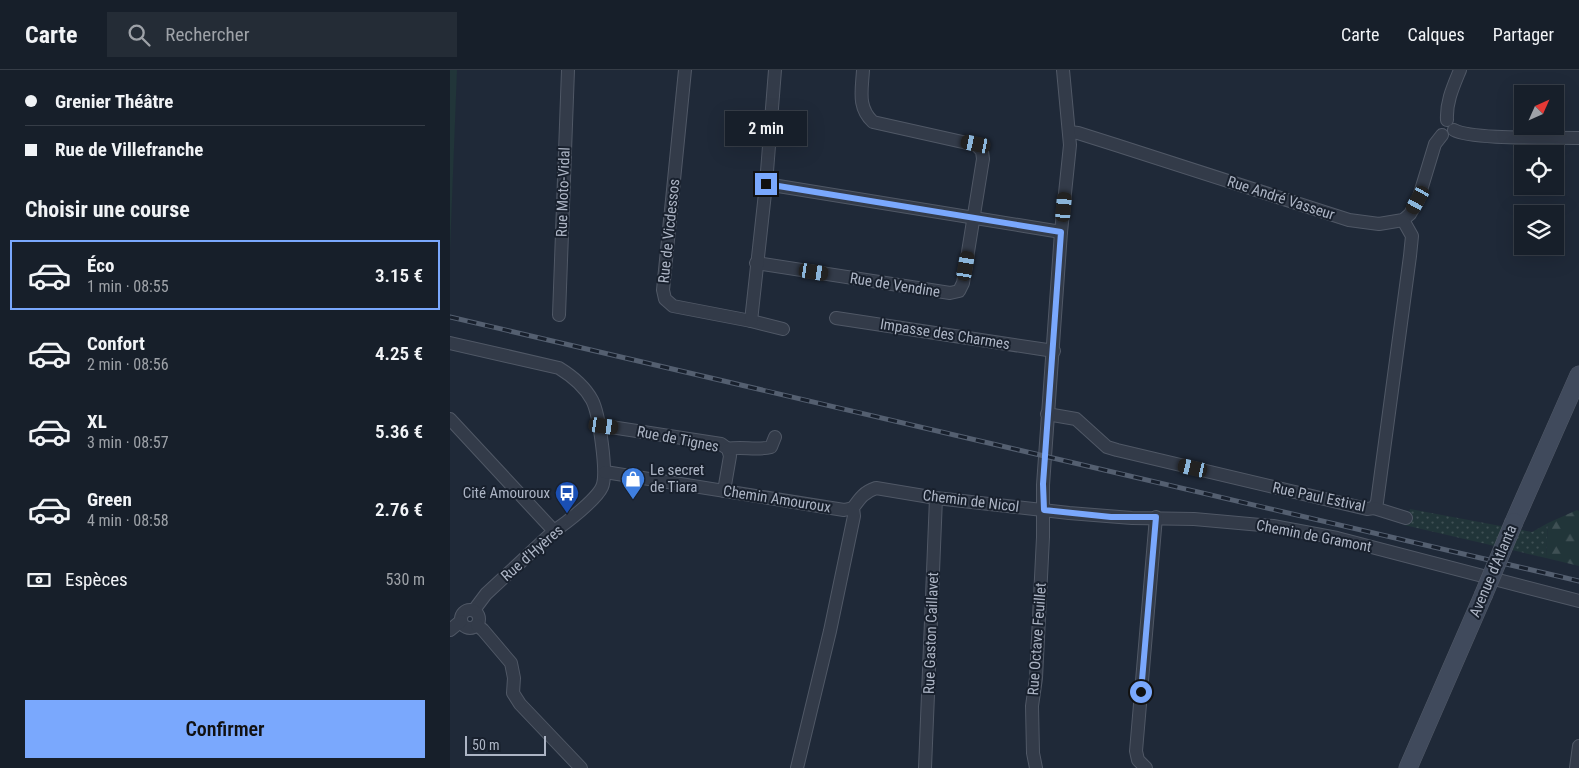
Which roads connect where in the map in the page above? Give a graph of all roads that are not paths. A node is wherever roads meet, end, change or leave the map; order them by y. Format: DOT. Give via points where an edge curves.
graph roads {
  1 [pos="568,70"];
  2 [pos="685,70"];
  3 [pos="775,70"];
  4 [pos="863,70"];
  5 [pos="1064,70"];
  6 [pos="1460,70"];
  7 [pos="1451,125"];
  8 [pos="1069,132"];
  9 [pos="1579,138"];
  10 [pos="766,184"];
  11 [pos="975,218"];
  12 [pos="1403,220"];
  13 [pos="1061,232"];
  14 [pos="756,263"];
  15 [pos="559,315"];
  16 [pos="836,318"];
  17 [pos="751,321"];
  18 [pos="783,329"];
  19 [pos="450,343"];
  20 [pos="1054,351"];
  21 [pos="1579,375"];
  22 [pos="1579,399"];
  23 [pos="1047,414"];
  24 [pos="450,419"];
  25 [pos="598,425"];
  26 [pos="775,436"];
  27 [pos="728,449"];
  28 [pos="605,472"];
  29 [pos="724,491"];
  30 [pos="936,498"];
  31 [pos="853,508"];
  32 [pos="1374,508"];
  33 [pos="1044,510"];
  34 [pos="1156,517"];
  35 [pos="1406,518"];
  36 [pos="1519,523"];
  37 [pos="554,531"];
  38 [pos="1488,597"];
  39 [pos="1579,601"];
  40 [pos="474,610"];
  41 [pos="461,621"];
  42 [pos="477,625"];
  43 [pos="450,630"];
  44 [pos="1579,746"];
  45 [pos="581,768"];
  46 [pos="797,768"];
  47 [pos="925,768"];
  48 [pos="1036,768"];
  49 [pos="1146,768"];
  50 [pos="1408,768"];
  51 [pos="1419,768"];
  52 [pos="1576,768"];
  1 -- 15 [label="street, Rue Moto-Vidal"];
  2 -- 17 [label="street, Rue de Vicdessos" via="663,290 665,300 673,306"];
  3 -- 10 [label="street"];
  4 -- 11 [label="street, Rue de Vendine" via="862,106 865,115 873,122 976,144 982,151"];
  5 -- 8 [label="street"];
  6 -- 7 [label="street" via="1446,109"];
  7 -- 9 [label="street" via="1459,133 1484,136"];
  7 -- 12 [label="street" via="1442,121 1439,125 1438,130 1442,134 1429,158 1418,200"];
  8 -- 12 [label="street, Rue André Vasseur" via="1349,220 1380,224"];
  8 -- 13 [label="street"];
  10 -- 11 [label="street"];
  10 -- 14 [label="street"];
  11 -- 13 [label="street"];
  11 -- 14 [label="street, Rue de Vendine" via="964,283 959,290 950,293"];
  12 -- 32 [label="street, Rue Paul Estival" via="1412,236 1410,256"];
  13 -- 20 [label="street"];
  14 -- 17 [label="street"];
  16 -- 20 [label="street, Impasse des Charmes"];
  17 -- 18 [label="street, Rue de Vicdessos"];
  19 -- 25 [label="street" via="560,368 593,402"];
  20 -- 23 [label="street"];
  21 -- 36 [label="main road, Avenue d'Atlanta"];
  22 -- 36 [label="main road, Avenue d'Atlanta"];
  23 -- 32 [label="street, Rue Paul Estival" via="1076,419 1112,449 1367,509"];
  23 -- 33 [label="street"];
  24 -- 37 [label="street"];
  25 -- 27 [label="street, Rue de Tignes" via="720,444"];
  25 -- 28 [label="street"];
  26 -- 27 [label="street, Rue de Tignes" via="771,447 764,449"];
  27 -- 29 [label="street, Rue de Tignes" via="730,456"];
  28 -- 29 [label="street, Chemin Amouroux"];
  28 -- 37 [label="street, Rue d'Hyères" via="602,487 594,497"];
  29 -- 31 [label="street, Chemin Amouroux" via="844,510"];
  30 -- 31 [label="street, Chemin de Nicol" via="876,488 862,495"];
  30 -- 33 [label="street, Chemin de Nicol"];
  30 -- 47 [label="street, Rue Gaston Caillavet"];
  31 -- 46 [label="street" via="832,622"];
  32 -- 35 [label="street"];
  33 -- 34 [label="street, Chemin de Gramont" via="1111,517"];
  33 -- 48 [label="street, Rue Octave Feuillet" via="1032,706"];
  34 -- 39 [label="street, Chemin de Gramont" via="1309,532"];
  34 -- 49 [label="street" via="1136,751 1138,760"];
  36 -- 38 [label="main road, Avenue d'Atlanta, bridge"];
  37 -- 40 [label="street, Rue d'Hyères" via="486,594"];
  38 -- 50 [label="main road, Avenue d'Atlanta"];
  38 -- 51 [label="main road, Avenue d'Atlanta"];
  40 -- 41 [label="street" via="464,611"];
  40 -- 42 [label="street" via="479,617"];
  41 -- 42 [label="street" via="466,627"];
  41 -- 43 [label="street"];
  42 -- 45 [label="street" via="511,663 513,693 520,704"];
  44 -- 52 [label="street"];
}
